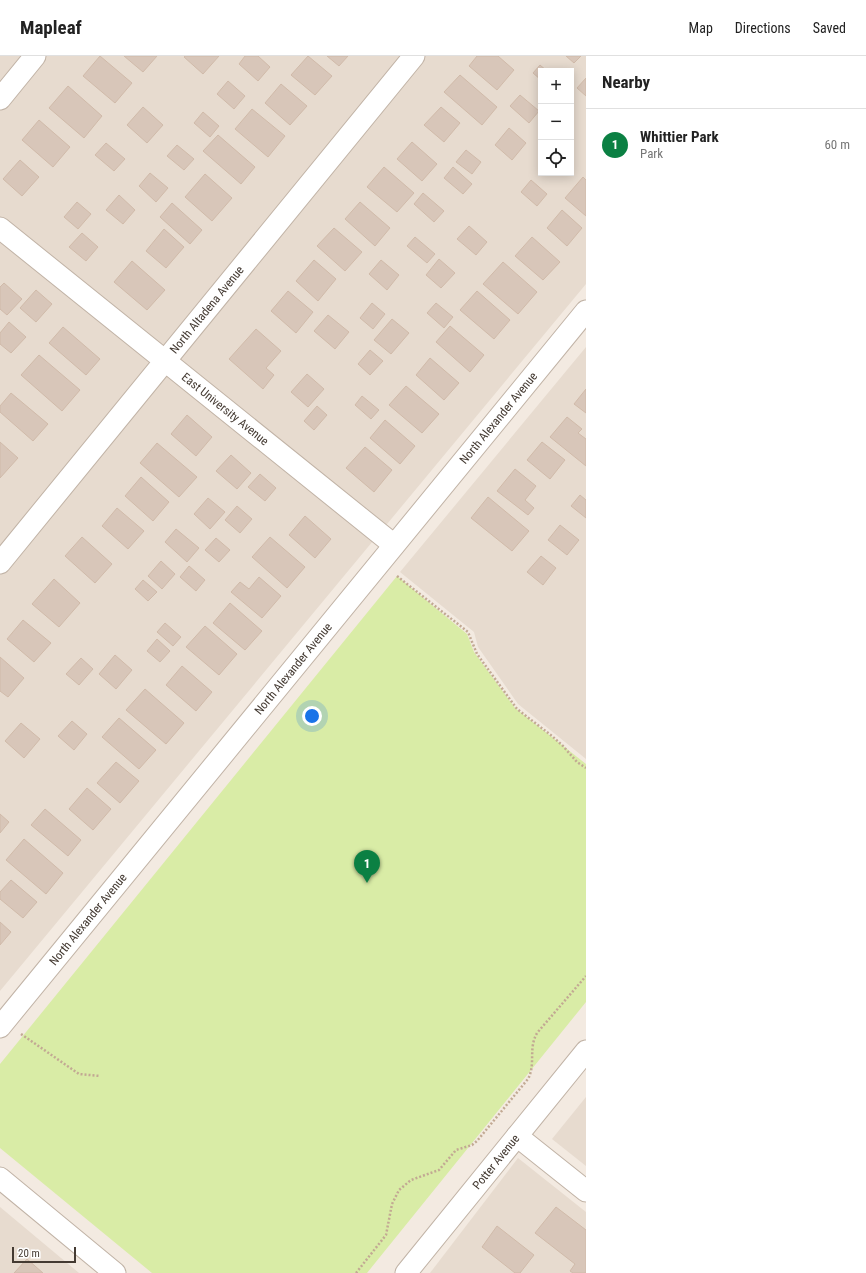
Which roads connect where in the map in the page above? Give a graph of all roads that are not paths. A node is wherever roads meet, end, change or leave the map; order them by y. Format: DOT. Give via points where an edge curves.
graph roads {
  1 [pos="36,56"];
  2 [pos="414,56"];
  3 [pos="0,99"];
  4 [pos="0,228"];
  5 [pos="586,311"];
  6 [pos="165,361"];
  7 [pos="394,545"];
  8 [pos="0,564"];
  9 [pos="0,1028"];
  10 [pos="586,1051"];
  11 [pos="517,1136"];
  12 [pos="0,1178"];
  13 [pos="586,1191"];
  14 [pos="115,1273"];
  15 [pos="406,1273"];
  1 -- 3 [label="street"];
  2 -- 6 [label="street, North Altadena Avenue"];
  4 -- 6 [label="street, East University Avenue"];
  5 -- 7 [label="street, North Alexander Avenue"];
  6 -- 7 [label="street, East University Avenue"];
  6 -- 8 [label="street, North Altadena Avenue"];
  7 -- 9 [label="street, North Alexander Avenue"];
  10 -- 11 [label="street, Potter Avenue"];
  11 -- 13 [label="street"];
  11 -- 15 [label="street, Potter Avenue"];
  12 -- 14 [label="street"];
}
